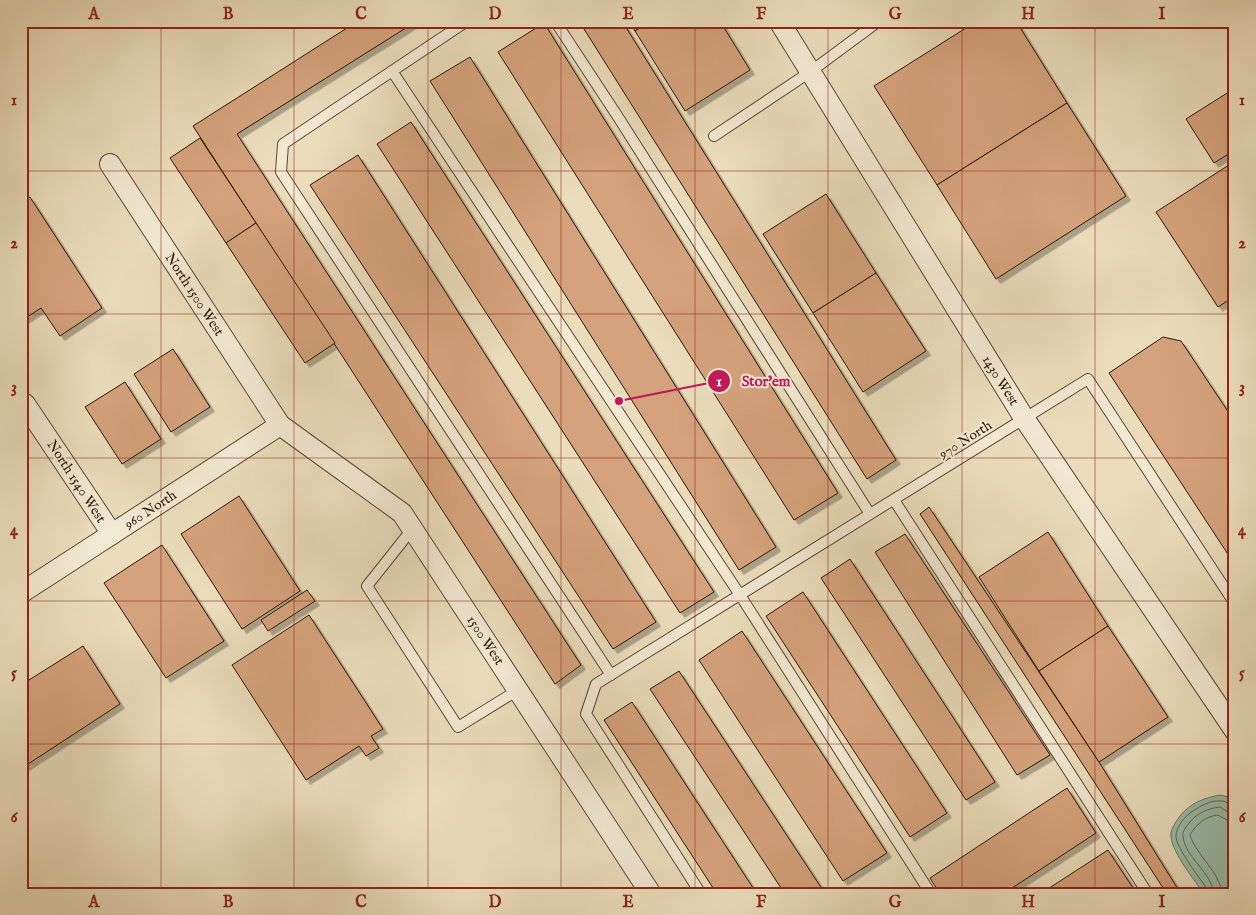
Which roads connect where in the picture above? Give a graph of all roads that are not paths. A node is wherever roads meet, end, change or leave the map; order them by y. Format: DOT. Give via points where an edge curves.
graph roads {
  1 [pos="468,21"];
  2 [pos="555,21"];
  3 [pos="779,21"];
  4 [pos="878,21"];
  5 [pos="392,71"];
  6 [pos="810,72"];
  7 [pos="714,136"];
  8 [pos="110,164"];
  9 [pos="26,404"];
  10 [pos="1024,418"];
  11 [pos="280,425"];
  12 [pos="894,500"];
  13 [pos="870,514"];
  14 [pos="413,528"];
  15 [pos="112,534"];
  16 [pos="21,593"];
  17 [pos="740,595"];
  18 [pos="1235,604"];
  19 [pos="611,675"];
  20 [pos="518,690"];
  21 [pos="1235,731"];
  22 [pos="651,894"];
  23 [pos="702,894"];
  24 [pos="931,894"];
  25 [pos="1148,894"];
  1 -- 5 [label="lane"];
  2 -- 13 [label="lane"];
  3 -- 6 [label="street, 1430 West"];
  4 -- 6 [label="lane"];
  5 -- 17 [label="lane"];
  5 -- 19 [label="lane" via="283,144 281,172"];
  6 -- 7 [label="lane"];
  6 -- 10 [label="street, 1430 West"];
  8 -- 11 [label="street, North 1500 West"];
  9 -- 15 [label="street, North 1540 West"];
  10 -- 12 [label="lane, 970 North"];
  10 -- 18 [label="lane, 970 North" via="1088,379"];
  10 -- 21 [label="street, 1430 West"];
  11 -- 14 [label="street, 1500 West" via="402,513"];
  11 -- 15 [label="street, 960 North"];
  12 -- 13 [label="lane, 970 North"];
  12 -- 25 [label="lane"];
  13 -- 17 [label="lane, 970 North"];
  14 -- 20 [label="street, 1500 West"];
  14 -- 20 [label="lane" via="367,586 458,727"];
  15 -- 16 [label="street, 960 North"];
  17 -- 19 [label="lane, 970 North"];
  17 -- 24 [label="lane"];
  19 -- 23 [label="lane, 970 North" via="596,684 586,714"];
  20 -- 22 [label="street, 1500 West"];
}
